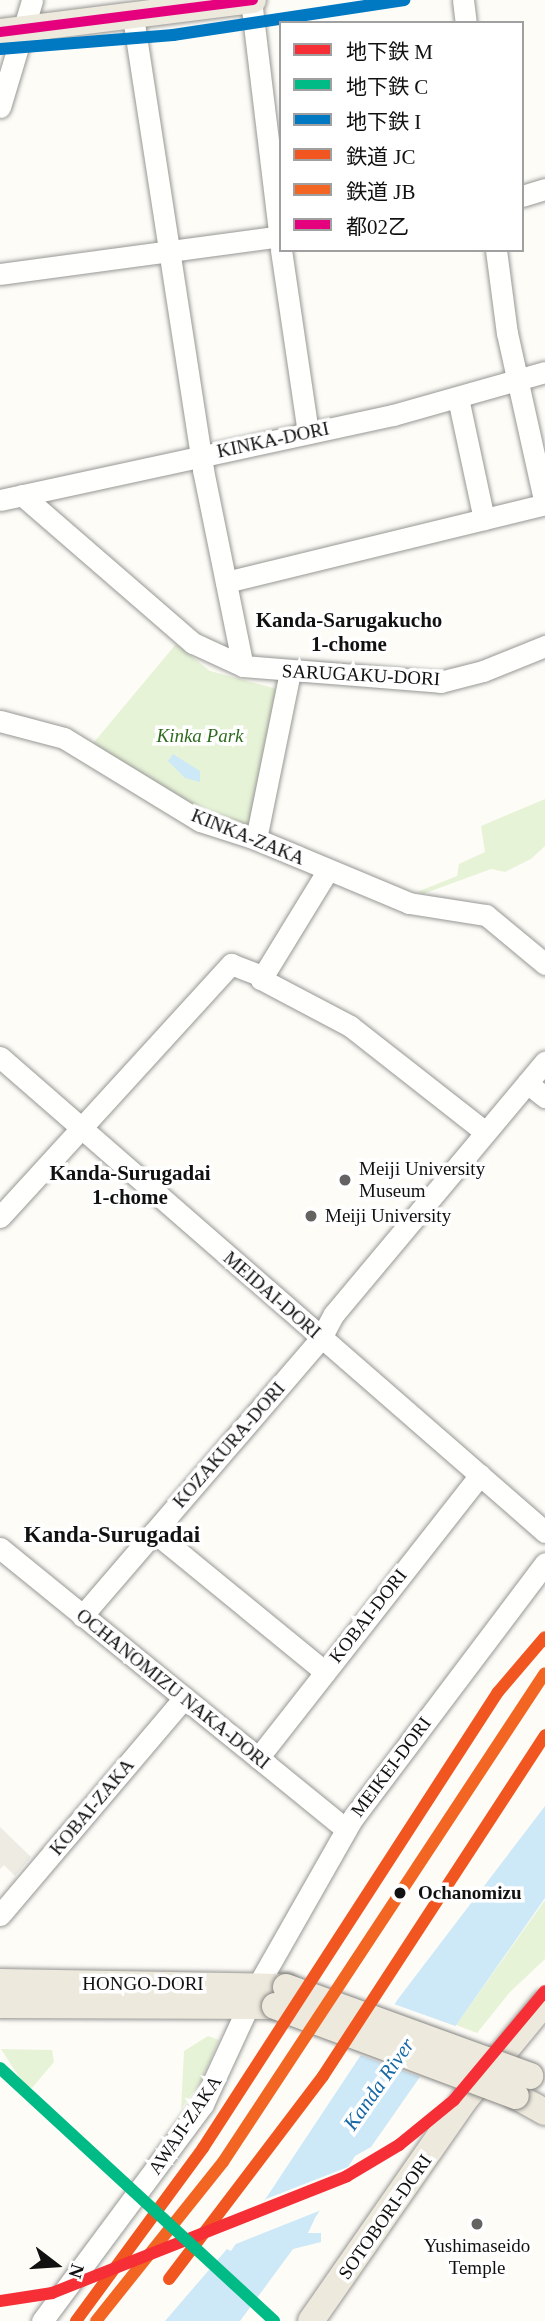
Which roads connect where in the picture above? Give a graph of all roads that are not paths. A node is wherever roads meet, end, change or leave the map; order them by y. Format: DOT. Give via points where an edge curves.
graph roads {
  1 [pos="32,0"];
  2 [pos="252,0"];
  3 [pos="463,0"];
  4 [pos="133,17"];
  5 [pos="466,21"];
  6 [pos="11,32"];
  7 [pos="0,107"];
  8 [pos="545,188"];
  9 [pos="524,195"];
  10 [pos="279,233"];
  11 [pos="279,242"];
  12 [pos="169,252"];
  13 [pos="281,252"];
  14 [pos="496,252"];
  15 [pos="0,274"];
  16 [pos="545,372"];
  17 [pos="518,382"];
  18 [pos="458,398"];
  19 [pos="308,433"];
  20 [pos="201,455"];
  21 [pos="22,495"];
  22 [pos="0,500"];
  23 [pos="545,504"];
  24 [pos="484,519"];
  25 [pos="226,582"];
  26 [pos="545,646"];
  27 [pos="243,666"];
  28 [pos="290,672"];
  29 [pos="0,721"];
  30 [pos="256,839"];
  31 [pos="328,870"];
  32 [pos="545,964"];
  33 [pos="263,976"];
  34 [pos="0,1057"];
  35 [pos="545,1062"];
  36 [pos="527,1083"];
  37 [pos="545,1097"];
  38 [pos="78,1127"];
  39 [pos="485,1132"];
  40 [pos="0,1217"];
  41 [pos="321,1338"];
  42 [pos="480,1475"];
  43 [pos="154,1532"];
  44 [pos="545,1532"];
  45 [pos="2,1555"];
  46 [pos="545,1563"];
  47 [pos="82,1616"];
  48 [pos="325,1672"];
  49 [pos="184,1698"];
  50 [pos="258,1758"];
  51 [pos="346,1829"];
  52 [pos="0,1915"];
  53 [pos="0,1982"];
  54 [pos="267,1996"];
  55 [pos="545,2002"];
  56 [pos="0,2005"];
  57 [pos="530,2085"];
  58 [pos="545,2112"];
  59 [pos="42,2321"];
  60 [pos="310,2321"];
  1 -- 6 [label="street"];
  2 -- 4 [label="main road"];
  2 -- 10 [label="street"];
  3 -- 5 [label="street"];
  4 -- 6 [label="main road"];
  4 -- 12 [label="street"];
  6 -- 7 [label="street"];
  8 -- 9 [label="street"];
  11 -- 12 [label="street"];
  12 -- 15 [label="street"];
  12 -- 20 [label="street"];
  13 -- 19 [label="street"];
  14 -- 17 [label="street"];
  16 -- 17 [label="street, KINKA-DORI"];
  17 -- 18 [label="street, KINKA-DORI"];
  17 -- 23 [label="street"];
  18 -- 19 [label="street, KINKA-DORI"];
  18 -- 24 [label="street"];
  19 -- 20 [label="street, KINKA-DORI"];
  20 -- 21 [label="street, KINKA-DORI"];
  20 -- 25 [label="street"];
  21 -- 22 [label="street, KINKA-DORI"];
  21 -- 27 [label="street, SARUGAKU-DORI" via="193,643"];
  23 -- 24 [label="street"];
  24 -- 25 [label="street"];
  25 -- 27 [label="street"];
  26 -- 28 [label="street, SARUGAKU-DORI" via="483,671 440,682"];
  27 -- 28 [label="street, SARUGAKU-DORI"];
  28 -- 30 [label="street"];
  29 -- 30 [label="street, KINKA-ZAKA" via="46,730 200,821"];
  30 -- 31 [label="street, KINKA-ZAKA"];
  31 -- 32 [label="street, KINKA-ZAKA" via="410,903 486,915"];
  31 -- 33 [label="street"];
  33 -- 38 [label="street" via="231,964"];
  33 -- 39 [label="street" via="261,979 350,1026"];
  34 -- 38 [label="street, MEIDAI-DORI"];
  35 -- 36 [label="street, KOZAKURA-DORI"];
  36 -- 37 [label="street"];
  36 -- 39 [label="street, KOZAKURA-DORI"];
  38 -- 40 [label="street"];
  38 -- 41 [label="street, MEIDAI-DORI"];
  39 -- 41 [label="street, KOZAKURA-DORI" via="334,1314"];
  41 -- 42 [label="street, MEIDAI-DORI"];
  41 -- 43 [label="street, KOZAKURA-DORI"];
  42 -- 44 [label="street, MEIDAI-DORI"];
  42 -- 48 [label="street, KOBAI-DORI"];
  43 -- 47 [label="street, KOZAKURA-DORI"];
  43 -- 48 [label="street"];
  45 -- 47 [label="street, OCHANOMIZU NAKA-DORI"];
  46 -- 51 [label="street, MEIKEI-DORI"];
  47 -- 49 [label="street, OCHANOMIZU NAKA-DORI"];
  48 -- 50 [label="street, KOBAI-DORI"];
  49 -- 50 [label="street, OCHANOMIZU NAKA-DORI"];
  49 -- 52 [label="street, KOBAI-ZAKA"];
  50 -- 51 [label="street, OCHANOMIZU NAKA-DORI"];
  51 -- 54 [label="street, MEIKEI-DORI"];
  53 -- 54 [label="main road, HONGO-DORI"];
  54 -- 56 [label="main road, HONGO-DORI"];
  54 -- 57 [label="main road, bridge"];
  54 -- 59 [label="street, AWAJI-ZAKA" via="203,2104"];
  55 -- 60 [label="main road, SOTOBORI-DORI" via="463,2102"];
  57 -- 58 [label="main road"];
}
